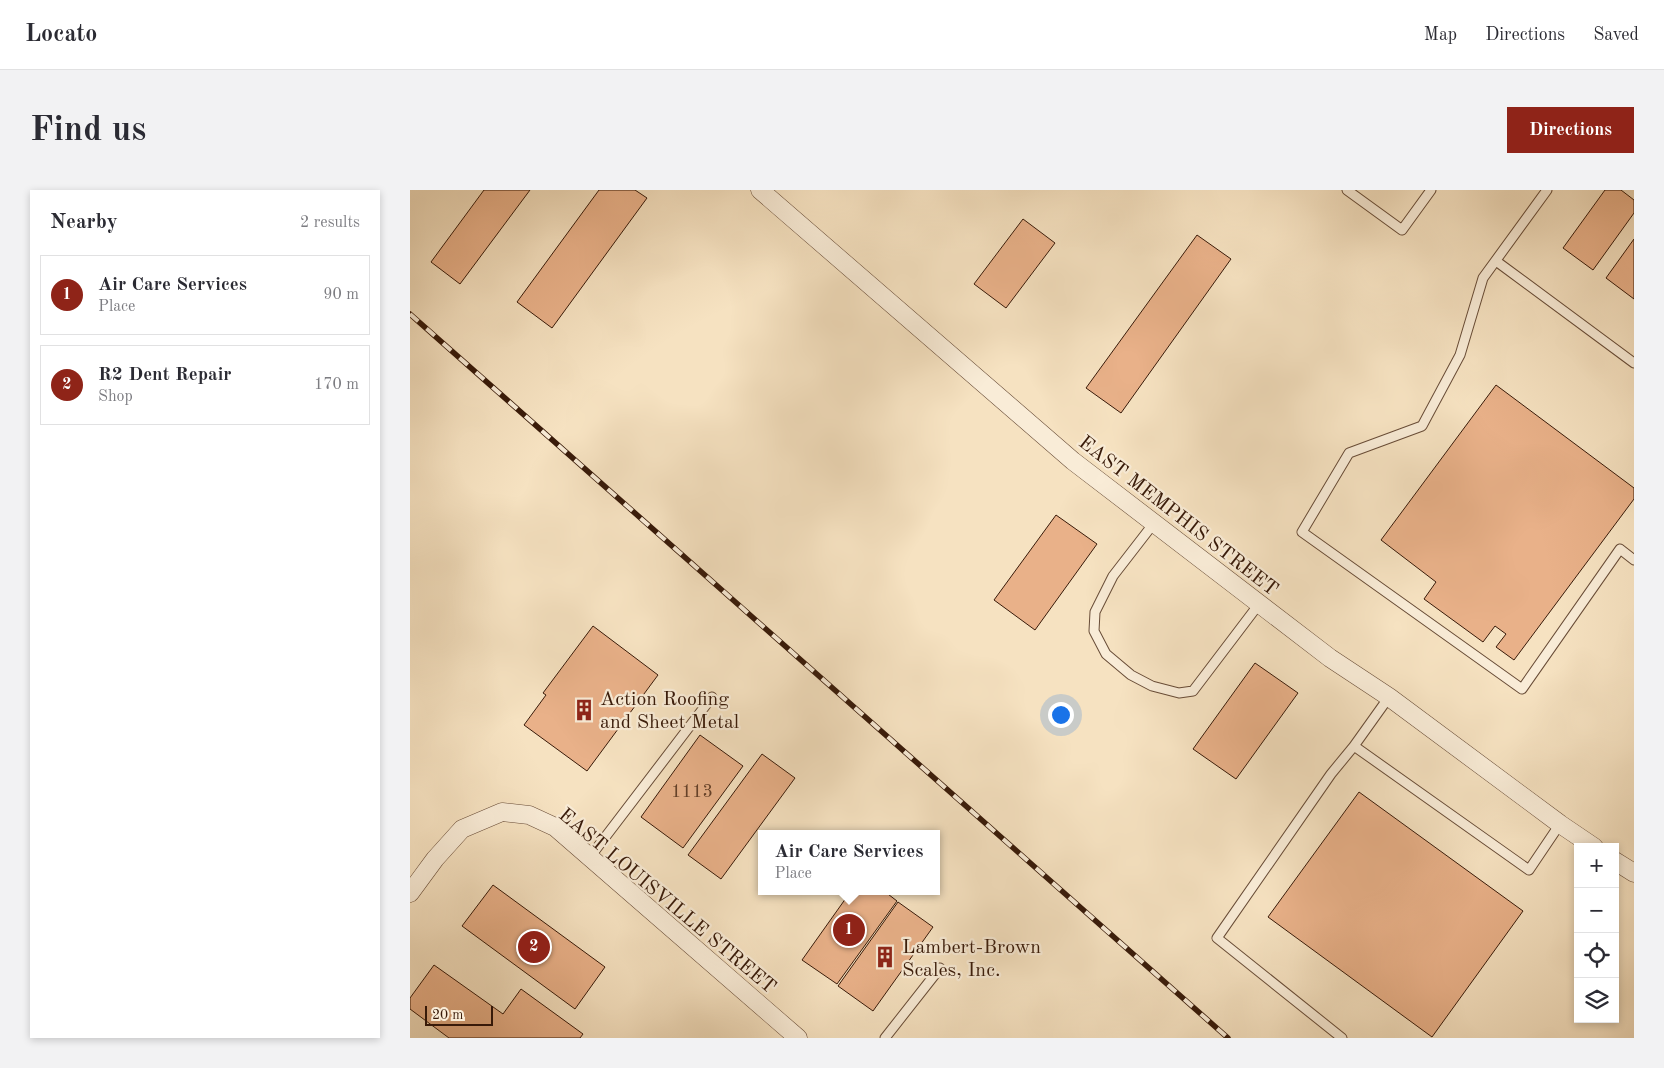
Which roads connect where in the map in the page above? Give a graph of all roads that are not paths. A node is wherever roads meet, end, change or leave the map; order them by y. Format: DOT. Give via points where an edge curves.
graph roads {
  1 [pos="760,190"];
  2 [pos="1348,190"];
  3 [pos="1431,190"];
  4 [pos="1548,190"];
  5 [pos="1496,261"];
  6 [pos="1634,363"];
  7 [pos="1154,523"];
  8 [pos="1634,560"];
  9 [pos="1259,604"];
  10 [pos="712,697"];
  11 [pos="1389,697"];
  12 [pos="1354,746"];
  13 [pos="1560,824"];
  14 [pos="1588,843"];
  15 [pos="590,858"];
  16 [pos="1619,864"];
  17 [pos="1634,873"];
  18 [pos="410,893"];
  19 [pos="940,968"];
  20 [pos="798,1038"];
  21 [pos="885,1038"];
  22 [pos="1342,1038"];
  1 -- 7 [label="street, EAST MEMPHIS STREET" via="1073,461"];
  2 -- 3 [label="lane" via="1402,230"];
  4 -- 5 [label="lane"];
  5 -- 6 [label="lane"];
  5 -- 8 [label="lane" via="1483,278 1460,355 1422,426 1349,453 1302,532 1522,689 1620,549"];
  7 -- 9 [label="street, EAST MEMPHIS STREET"];
  7 -- 9 [label="lane" via="1113,576 1095,612 1094,631 1106,654 1131,674 1152,686 1179,693 1194,690"];
  9 -- 11 [label="street, EAST MEMPHIS STREET" via="1330,658"];
  10 -- 15 [label="lane"];
  11 -- 12 [label="lane"];
  11 -- 13 [label="street, EAST MEMPHIS STREET"];
  12 -- 13 [label="lane" via="1529,870"];
  12 -- 22 [label="lane" via="1217,938"];
  13 -- 14 [label="street, EAST MEMPHIS STREET"];
  15 -- 18 [label="street, EAST LOUISVILLE STREET" via="555,827 529,815 502,812 462,829 434,859"];
  15 -- 20 [label="street, EAST LOUISVILLE STREET"];
  16 -- 17 [label="street"];
  19 -- 21 [label="lane"];
}
